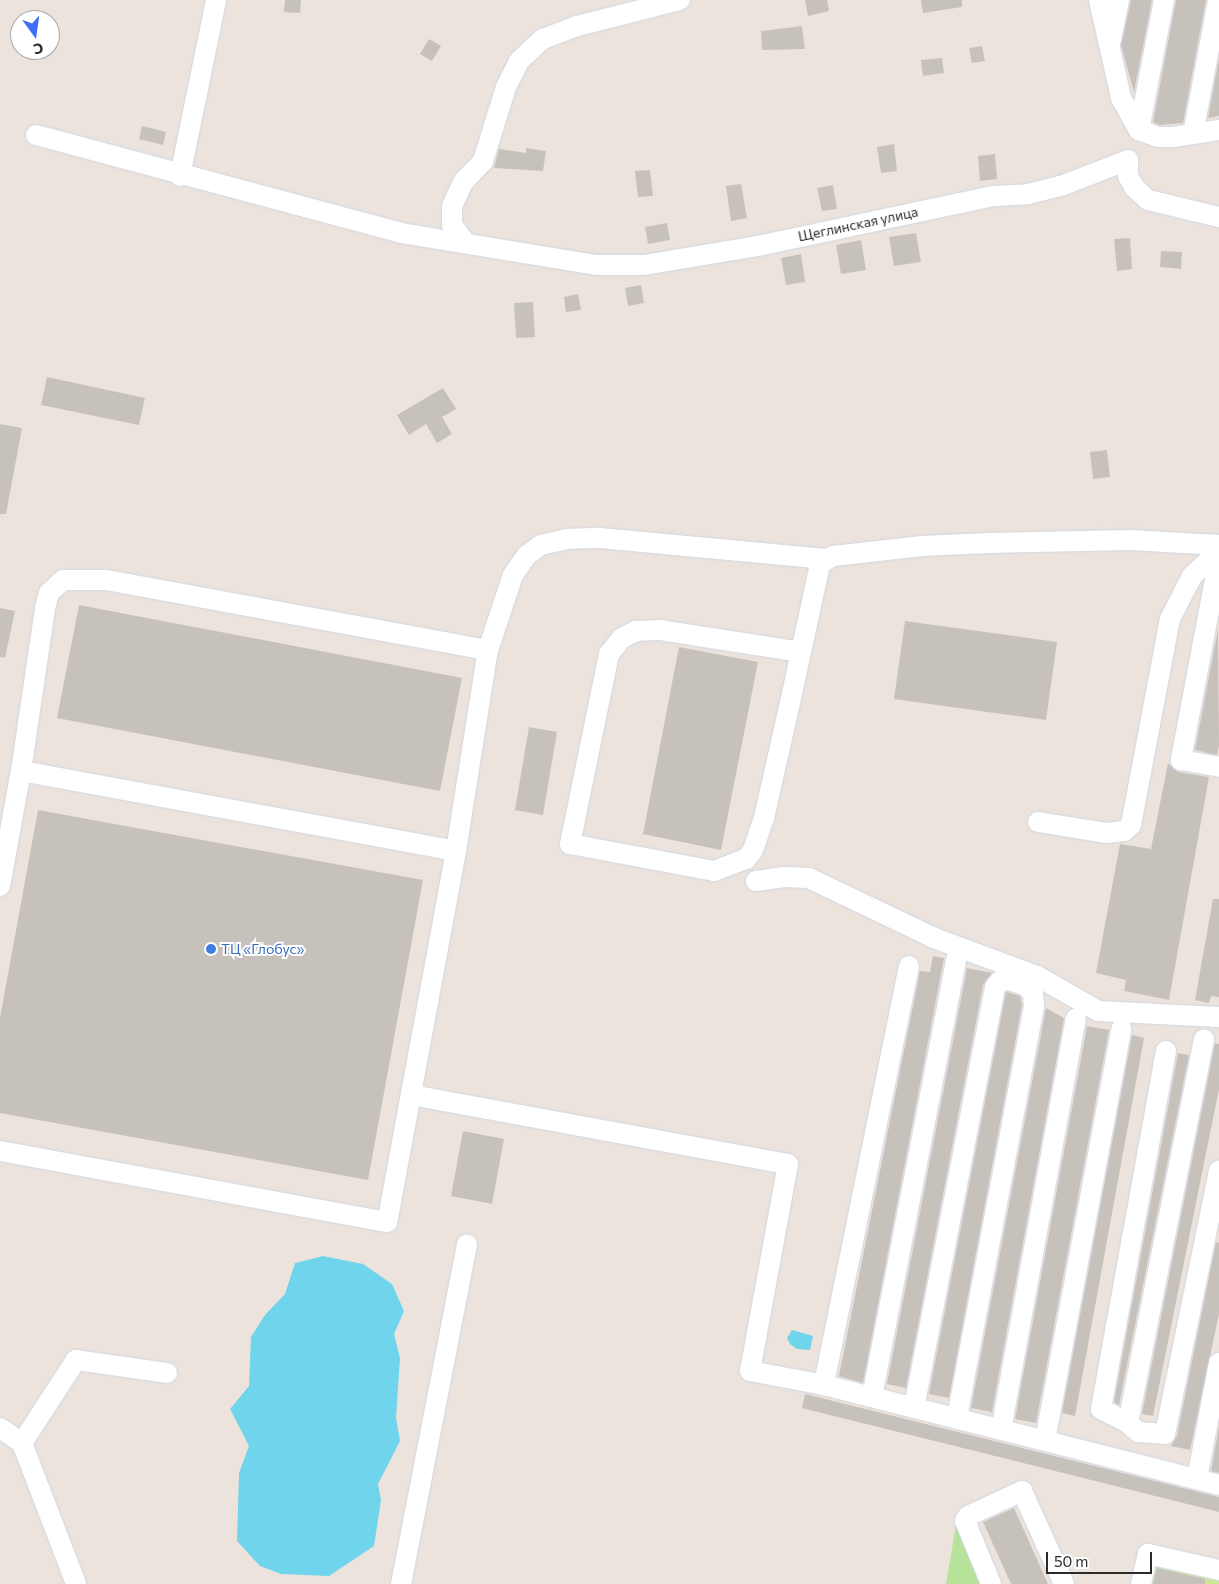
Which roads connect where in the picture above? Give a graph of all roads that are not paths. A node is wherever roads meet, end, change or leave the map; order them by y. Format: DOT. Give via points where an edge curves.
graph roads {
  1 [pos="216,0"];
  2 [pos="680,0"];
  3 [pos="1098,0"];
  4 [pos="1119,0"];
  5 [pos="1164,0"];
  6 [pos="1218,0"];
  7 [pos="1110,47"];
  8 [pos="1219,130"];
  9 [pos="1141,131"];
  10 [pos="1193,134"];
  11 [pos="36,136"];
  12 [pos="1128,160"];
  13 [pos="180,176"];
  14 [pos="1219,217"];
  15 [pos="465,242"];
  16 [pos="1219,545"];
  17 [pos="1219,551"];
  18 [pos="1219,558"];
  19 [pos="827,559"];
  20 [pos="488,650"];
  21 [pos="801,652"];
  22 [pos="1219,767"];
  23 [pos="21,771"];
  24 [pos="1038,822"];
  25 [pos="456,851"];
  26 [pos="756,881"];
  27 [pos="0,886"];
  28 [pos="956,960"];
  29 [pos="909,966"];
  30 [pos="1219,1017"];
  31 [pos="1076,1019"];
  32 [pos="1121,1029"];
  33 [pos="1204,1039"];
  34 [pos="1166,1051"];
  35 [pos="411,1095"];
  36 [pos="0,1151"];
  37 [pos="1219,1170"];
  38 [pos="468,1244"];
  39 [pos="1219,1363"];
  40 [pos="167,1373"];
  41 [pos="824,1385"];
  42 [pos="872,1397"];
  43 [pos="914,1408"];
  44 [pos="957,1419"];
  45 [pos="1133,1427"];
  46 [pos="0,1428"];
  47 [pos="1001,1430"];
  48 [pos="1045,1441"];
  49 [pos="22,1443"];
  50 [pos="1130,1462"];
  51 [pos="1196,1479"];
  52 [pos="1219,1485"];
  53 [pos="1219,1570"];
  54 [pos="76,1584"];
  55 [pos="401,1584"];
  56 [pos="991,1584"];
  57 [pos="1064,1584"];
  58 [pos="1141,1584"];
  1 -- 13 [label="street"];
  2 -- 15 [label="street" via="577,26 543,39 518,61 506,87 483,160 463,182 452,206 452,226"];
  3 -- 7 [label="street"];
  4 -- 7 [label="street"];
  5 -- 9 [label="street"];
  6 -- 10 [label="street"];
  7 -- 9 [label="street" via="1121,98"];
  8 -- 10 [label="street"];
  9 -- 10 [label="street" via="1166,137"];
  9 -- 12 [label="street"];
  11 -- 13 [label="street, Щеглинская улица"];
  12 -- 14 [label="street" via="1128,176 1134,188 1148,200"];
  12 -- 15 [label="street, Щеглинская улица" via="1061,186 1028,194 994,196 758,246 644,265 596,265"];
  13 -- 15 [label="street, Щеглинская улица" via="400,233"];
  16 -- 19 [label="street" via="1130,540 988,543 922,546"];
  17 -- 24 [label="street" via="1192,576 1170,619 1131,825 1124,831 1107,833"];
  18 -- 22 [label="street" via="1181,760"];
  19 -- 20 [label="street" via="599,538 566,539 541,545 527,555 513,575"];
  19 -- 21 [label="street" via="820,564"];
  20 -- 23 [label="street" via="106,580 63,580 49,593 45,608"];
  20 -- 25 [label="street"];
  21 -- 21 [label="street" via="661,630 636,631 622,638 609,654 570,844 714,872 746,859 753,850 764,818"];
  23 -- 25 [label="street"];
  23 -- 27 [label="street"];
  25 -- 35 [label="street"];
  26 -- 30 [label="street" via="810,878 934,938 1037,976 1098,1011"];
  28 -- 42 [label="street"];
  29 -- 41 [label="street"];
  31 -- 47 [label="street"];
  32 -- 48 [label="street"];
  33 -- 45 [label="street"];
  34 -- 45 [label="street" via="1100,1409"];
  35 -- 36 [label="street" via="387,1222"];
  35 -- 41 [label="street" via="788,1164 750,1371"];
  37 -- 45 [label="street" via="1165,1434"];
  38 -- 55 [label="street"];
  39 -- 51 [label="street"];
  40 -- 49 [label="street" via="76,1360"];
  41 -- 42 [label="street"];
  42 -- 43 [label="street"];
  43 -- 44 [label="street"];
  43 -- 44 [label="street" via="995,987 1000,981 1009,980 1027,986 1033,994 1034,1006"];
  44 -- 47 [label="street"];
  45 -- 50 [label="street"];
  46 -- 49 [label="street"];
  47 -- 48 [label="street"];
  48 -- 50 [label="street"];
  49 -- 54 [label="street"];
  50 -- 51 [label="street"];
  51 -- 52 [label="street"];
  53 -- 58 [label="street" via="1148,1554"];
  56 -- 57 [label="street" via="965,1521 968,1516 1022,1491"];
}
